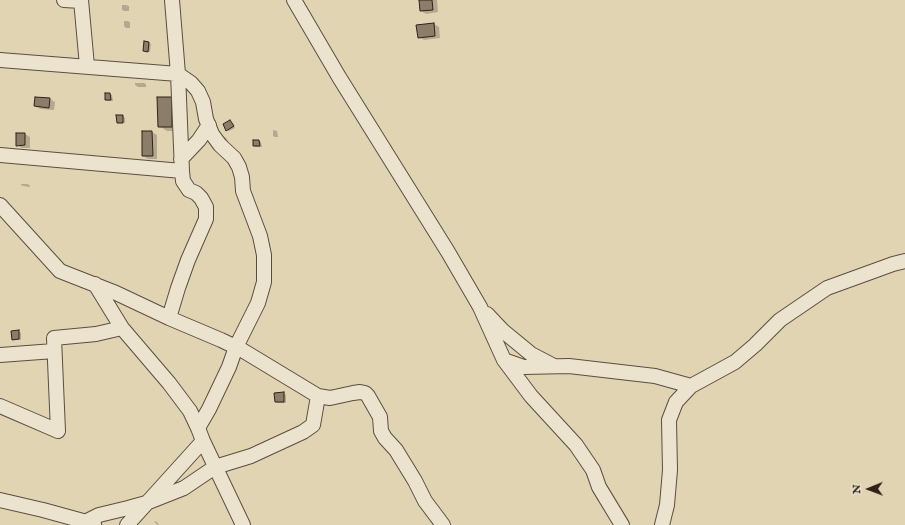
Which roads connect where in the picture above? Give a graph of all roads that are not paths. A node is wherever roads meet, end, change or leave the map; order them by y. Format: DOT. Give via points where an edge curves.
graph roads {
  1 [pos="64,0"];
  2 [pos="172,0"];
  3 [pos="294,0"];
  4 [pos="81,1"];
  5 [pos="0,60"];
  6 [pos="88,66"];
  7 [pos="178,74"];
  8 [pos="208,125"];
  9 [pos="0,155"];
  10 [pos="181,165"];
  11 [pos="0,205"];
  12 [pos="905,261"];
  13 [pos="95,284"];
  14 [pos="480,308"];
  15 [pos="169,318"];
  16 [pos="122,328"];
  17 [pos="236,347"];
  18 [pos="54,351"];
  19 [pos="0,355"];
  20 [pos="504,360"];
  21 [pos="556,367"];
  22 [pos="691,386"];
  23 [pos="318,396"];
  24 [pos="0,406"];
  25 [pos="200,435"];
  26 [pos="215,467"];
  27 [pos="0,500"];
  28 [pos="146,503"];
  29 [pos="90,524"];
  30 [pos="127,525"];
  31 [pos="242,525"];
  32 [pos="443,525"];
  33 [pos="622,525"];
  34 [pos="662,525"];
  1 -- 4 [label="street"];
  2 -- 7 [label="street"];
  3 -- 14 [label="street"];
  4 -- 6 [label="street"];
  5 -- 6 [label="street"];
  6 -- 7 [label="street"];
  7 -- 8 [label="street" via="198,91"];
  7 -- 10 [label="street"];
  8 -- 10 [label="street"];
  8 -- 17 [label="street" via="220,145 234,158 239,167 242,191 260,236 264,256 264,282 258,304"];
  9 -- 10 [label="street"];
  10 -- 15 [label="street" via="183,181 189,190 201,198 206,207 206,219 188,260"];
  11 -- 13 [label="street" via="60,271"];
  12 -- 22 [label="street" via="827,288 780,320 735,362"];
  13 -- 15 [label="street"];
  13 -- 16 [label="street"];
  14 -- 20 [label="street"];
  14 -- 21 [label="street" via="531,354"];
  15 -- 17 [label="street"];
  16 -- 18 [label="street" via="96,334 54,338"];
  16 -- 25 [label="street" via="190,411"];
  17 -- 23 [label="street"];
  17 -- 25 [label="street"];
  18 -- 19 [label="street"];
  18 -- 24 [label="street" via="58,431"];
  20 -- 21 [label="street" via="524,367"];
  20 -- 33 [label="street" via="531,396 576,445 593,470 599,487"];
  21 -- 22 [label="street" via="569,366 654,376"];
  22 -- 34 [label="street" via="676,402 669,420 670,470 667,505"];
  23 -- 26 [label="street" via="313,424 302,432 250,456"];
  23 -- 32 [label="street" via="330,398 360,392 368,396 380,417 385,438 396,450 425,501"];
  25 -- 26 [label="street"];
  25 -- 28 [label="street"];
  26 -- 28 [label="street" via="184,488"];
  26 -- 31 [label="street"];
  27 -- 29 [label="street"];
  28 -- 29 [label="street" via="99,515"];
  28 -- 30 [label="street"];
}
